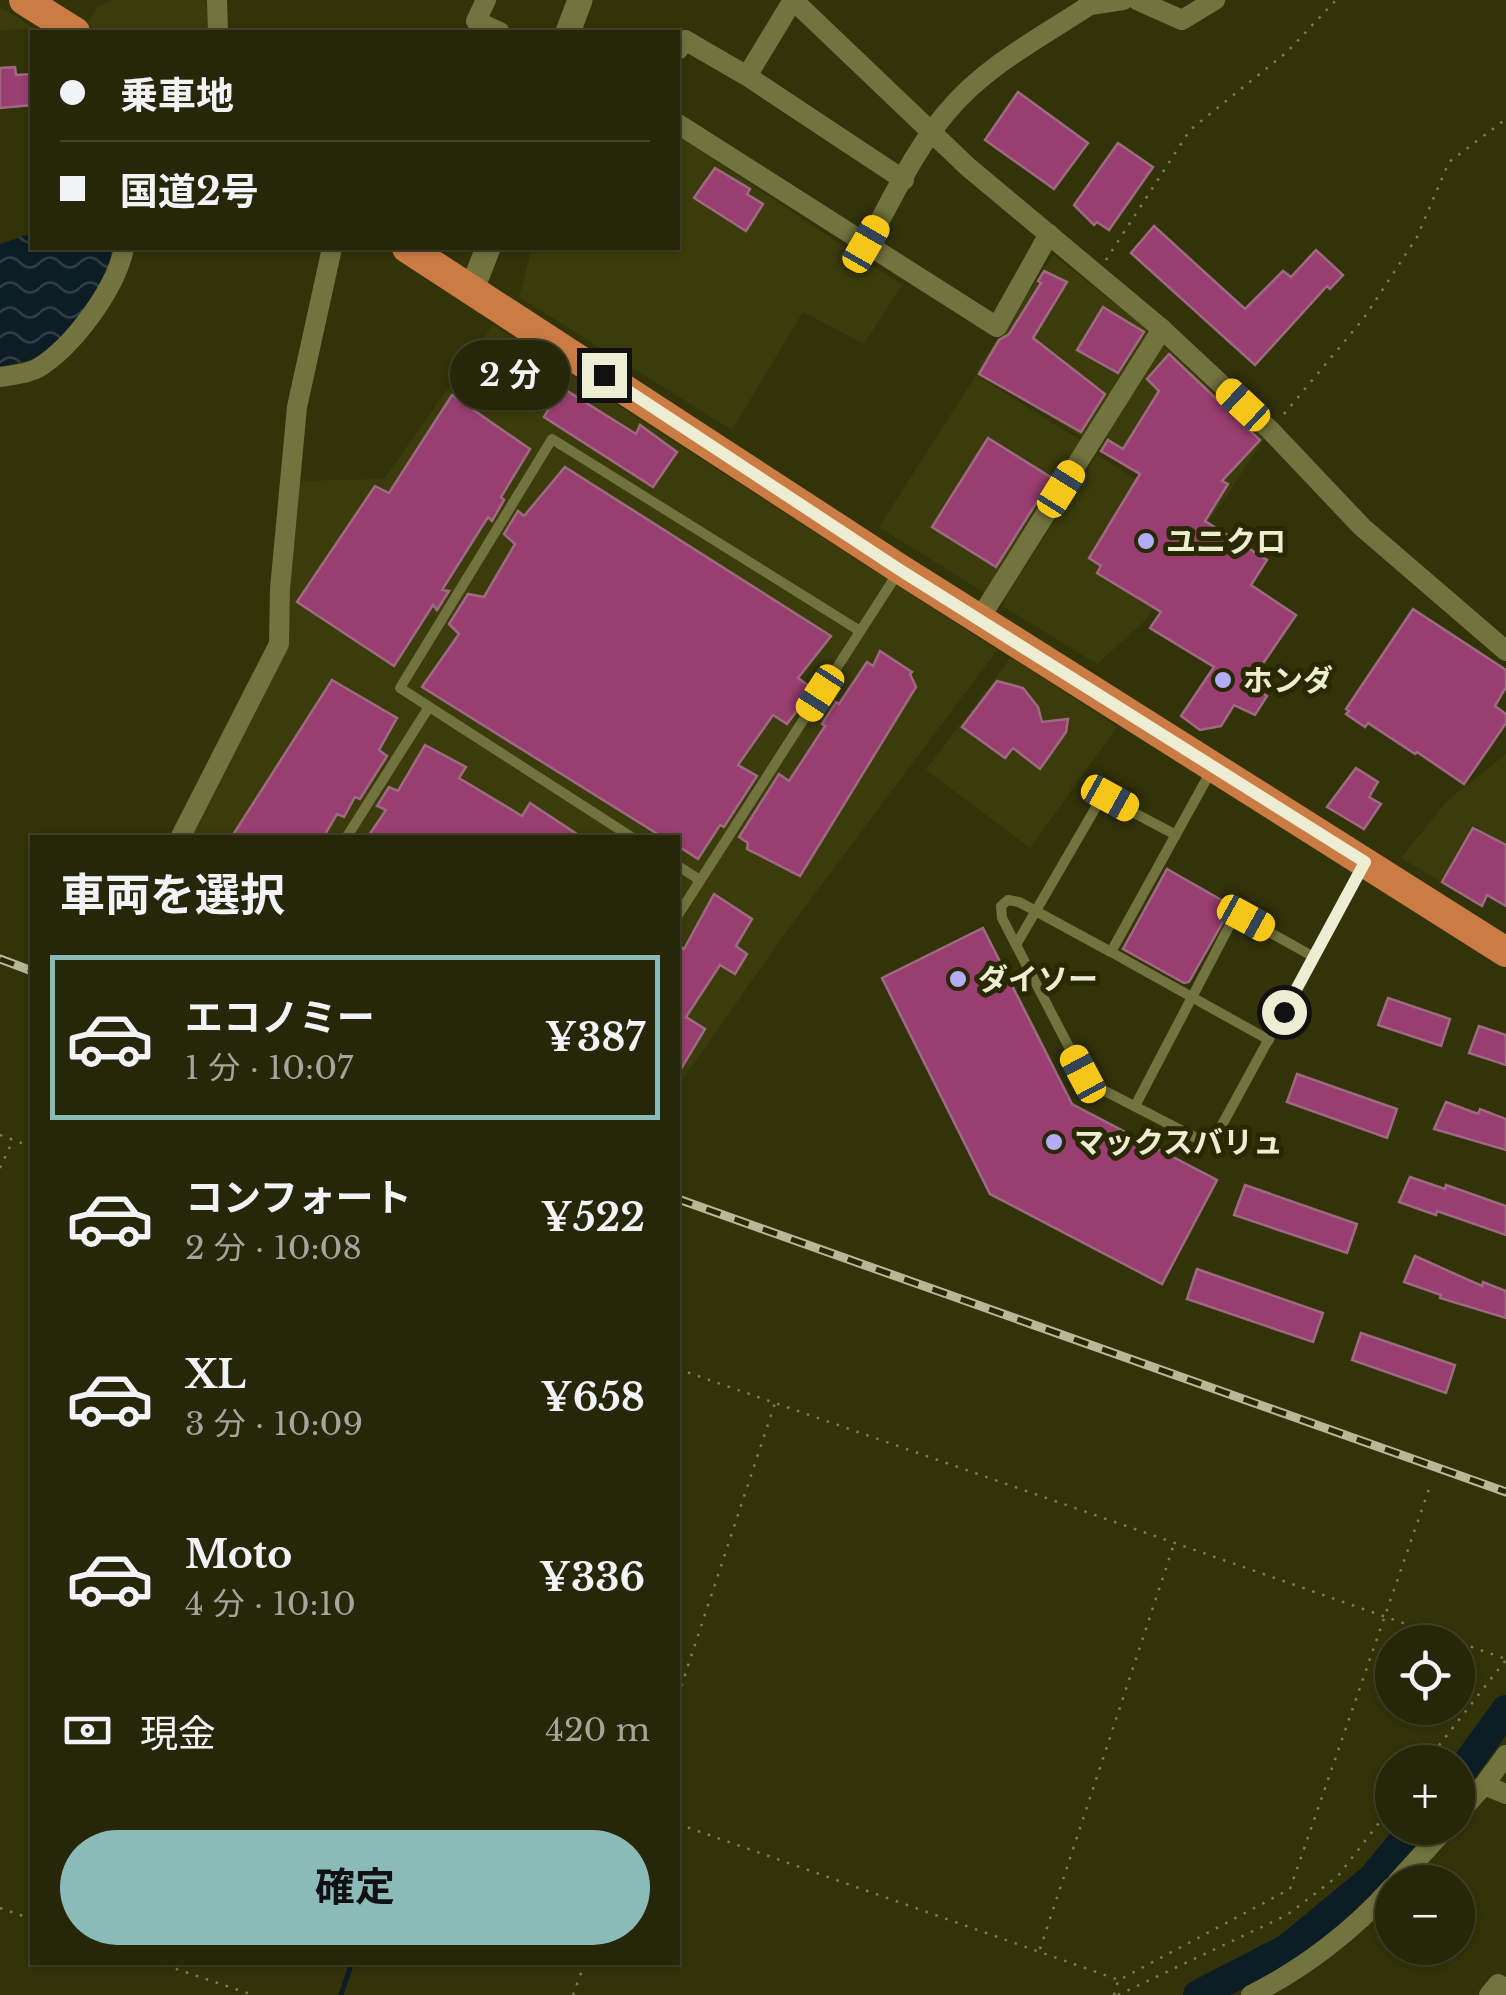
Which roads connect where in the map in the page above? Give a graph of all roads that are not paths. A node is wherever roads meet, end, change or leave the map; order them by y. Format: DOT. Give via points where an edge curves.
graph roads {
  1 [pos="24,0"];
  2 [pos="217,0"];
  3 [pos="486,0"];
  4 [pos="580,0"];
  5 [pos="1123,0"];
  6 [pos="1136,0"];
  7 [pos="1214,0"];
  8 [pos="1090,2"];
  9 [pos="71,30"];
  10 [pos="218,30"];
  11 [pos="496,30"];
  12 [pos="569,30"];
  13 [pos="680,47"];
  14 [pos="747,76"];
  15 [pos="680,125"];
  16 [pos="933,130"];
  17 [pos="904,180"];
  18 [pos="1049,234"];
  19 [pos="866,244"];
  20 [pos="124,250"];
  21 [pos="332,250"];
  22 [pos="409,250"];
  23 [pos="487,250"];
  24 [pos="472,289"];
  25 [pos="1162,329"];
  26 [pos="0,377"];
  27 [pos="900,570"];
  28 [pos="980,618"];
  29 [pos="860,631"];
  30 [pos="1506,651"];
  31 [pos="429,708"];
  32 [pos="1214,766"];
  33 [pos="1176,834"];
  34 [pos="182,835"];
  35 [pos="348,835"];
  36 [pos="628,835"];
  37 [pos="1365,862"];
  38 [pos="680,867"];
  39 [pos="700,880"];
  40 [pos="680,912"];
  41 [pos="1038,912"];
  42 [pos="1502,941"];
  43 [pos="1016,946"];
  44 [pos="1111,952"];
  45 [pos="1314,957"];
  46 [pos="1191,997"];
  47 [pos="1269,1040"];
  48 [pos="1135,1106"];
  49 [pos="1506,1756"];
  50 [pos="1484,1785"];
  51 [pos="1506,1794"];
  52 [pos="1475,1795"];
  53 [pos="1430,1845"];
  54 [pos="1412,1865"];
  55 [pos="1375,1907"];
  56 [pos="1506,1989"];
  57 [pos="1251,1995"];
  58 [pos="1489,1995"];
  1 -- 9 [label="highway"];
  2 -- 10 [label="street"];
  3 -- 11 [label="street" via="476,21"];
  4 -- 12 [label="street"];
  5 -- 8 [label="street"];
  6 -- 7 [label="street" via="1182,20"];
  8 -- 16 [label="street" via="991,70"];
  13 -- 14 [label="street" via="685,40"];
  14 -- 16 [label="street" via="793,0"];
  14 -- 17 [label="street"];
  15 -- 19 [label="street"];
  16 -- 17 [label="street"];
  16 -- 18 [label="street"];
  17 -- 19 [label="street"];
  18 -- 19 [label="street" via="997,327"];
  18 -- 25 [label="street"];
  20 -- 26 [label="street" via="88,322 37,370"];
  21 -- 34 [label="street" via="296,407 279,644"];
  22 -- 24 [label="highway"];
  23 -- 24 [label="street"];
  24 -- 27 [label="highway"];
  25 -- 28 [label="street"];
  25 -- 30 [label="street" via="1362,527"];
  27 -- 28 [label="highway"];
  27 -- 29 [label="lane"];
  28 -- 32 [label="highway"];
  29 -- 31 [label="lane" via="552,439 400,688"];
  29 -- 39 [label="lane"];
  31 -- 35 [label="lane"];
  31 -- 36 [label="lane"];
  32 -- 33 [label="lane"];
  32 -- 37 [label="highway"];
  33 -- 41 [label="lane" via="1104,798"];
  33 -- 44 [label="lane"];
  37 -- 42 [label="highway"];
  37 -- 45 [label="lane"];
  38 -- 39 [label="lane"];
  39 -- 40 [label="lane"];
  41 -- 43 [label="lane"];
  41 -- 43 [label="lane" via="1008,900 1002,906"];
  41 -- 44 [label="lane"];
  43 -- 48 [label="lane" via="1083,1074"];
  44 -- 46 [label="lane"];
  45 -- 46 [label="lane" via="1239,916"];
  45 -- 47 [label="lane"];
  46 -- 47 [label="lane"];
  46 -- 48 [label="lane"];
  47 -- 48 [label="lane" via="1210,1141"];
  49 -- 50 [label="street"];
  50 -- 51 [label="street"];
  50 -- 52 [label="street"];
  53 -- 54 [label="street"];
  55 -- 57 [label="street" via="1284,1979"];
  56 -- 58 [label="street" via="1498,1984"];
}
